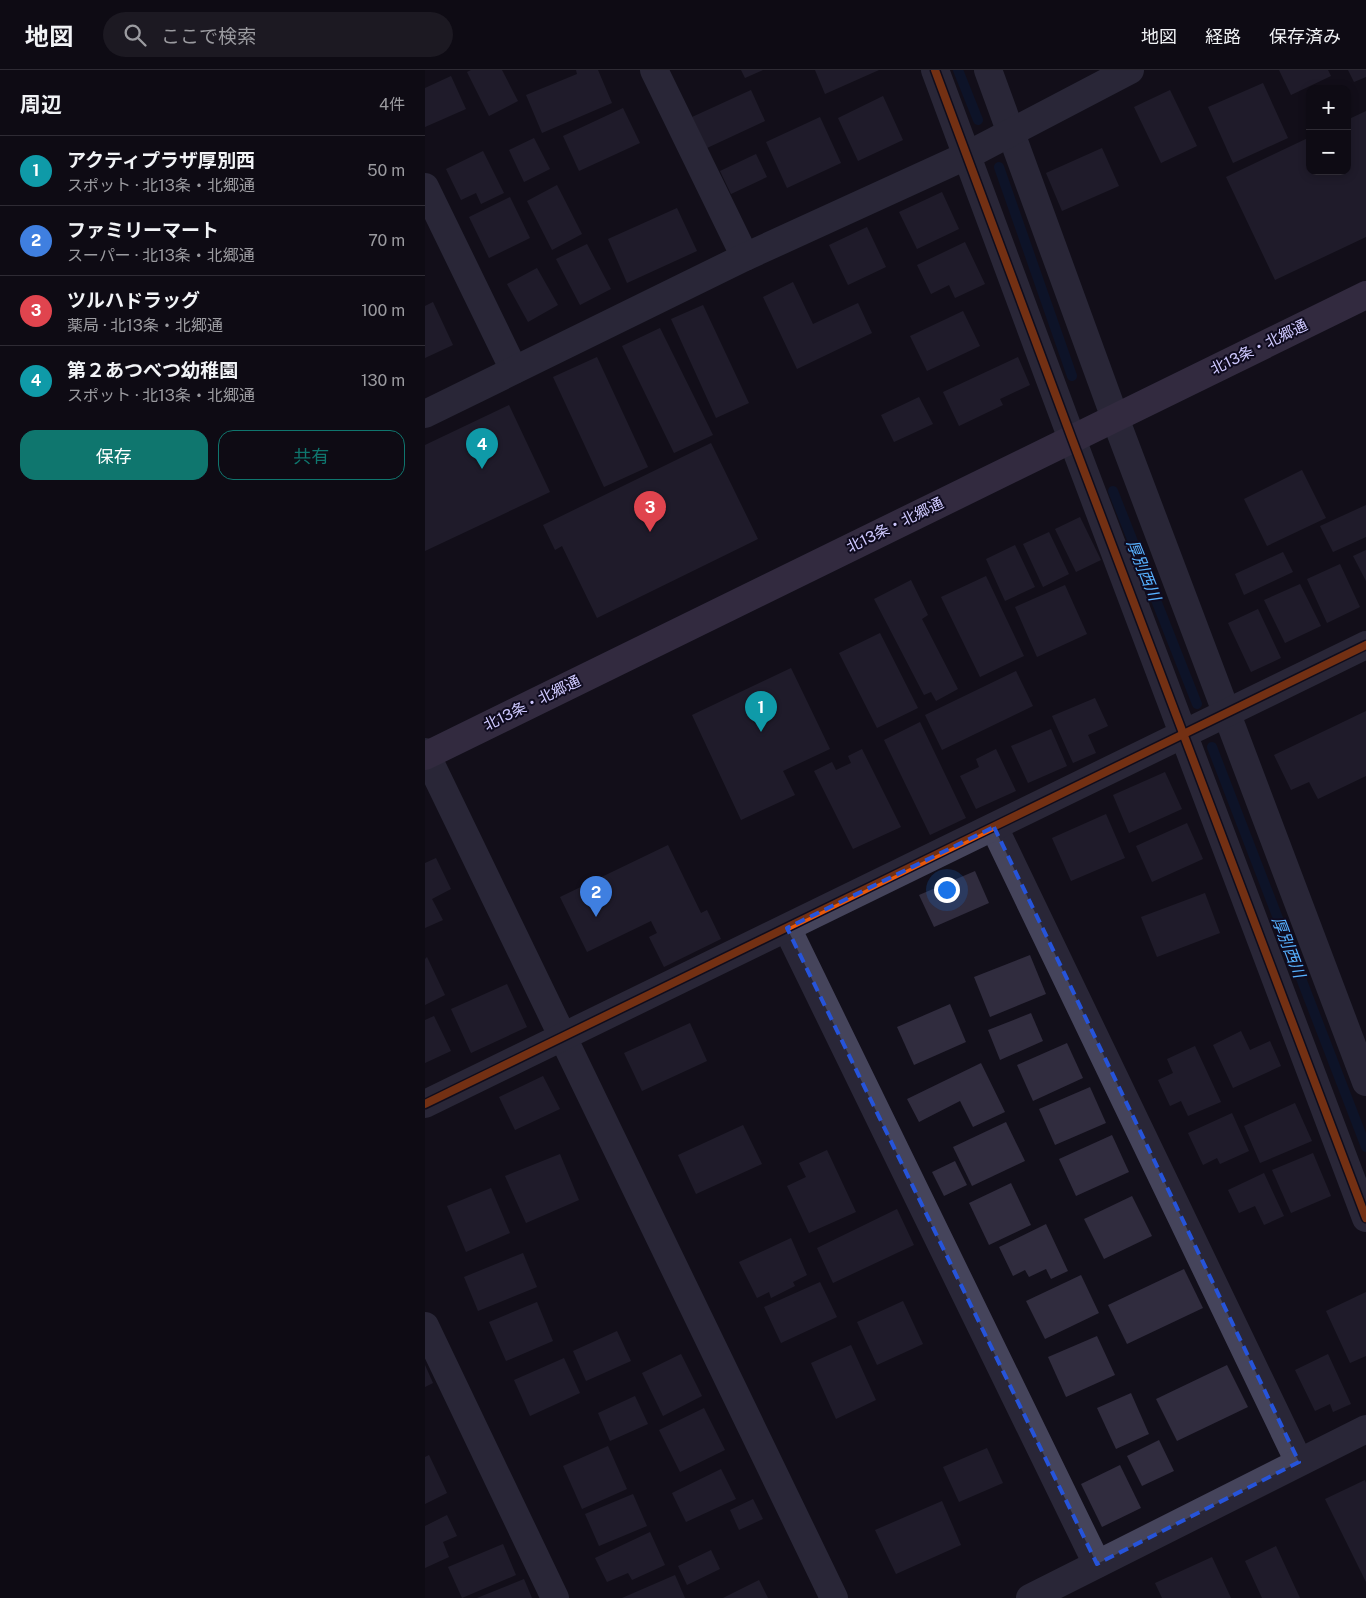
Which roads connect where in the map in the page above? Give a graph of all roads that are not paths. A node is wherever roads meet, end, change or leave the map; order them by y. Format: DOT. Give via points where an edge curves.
graph roads {
  1 [pos="654,70"];
  2 [pos="935,70"];
  3 [pos="988,70"];
  4 [pos="1130,70"];
  5 [pos="1012,133"];
  6 [pos="968,155"];
  7 [pos="425,187"];
  8 [pos="745,257"];
  9 [pos="1366,295"];
  10 [pos="515,370"];
  11 [pos="425,414"];
  12 [pos="1115,418"];
  13 [pos="1072,439"];
  14 [pos="1366,645"];
  15 [pos="1227,713"];
  16 [pos="1183,734"];
  17 [pos="425,754"];
  18 [pos="994,827"];
  19 [pos="787,928"];
  20 [pos="563,1038"];
  21 [pos="1366,1082"];
  22 [pos="425,1104"];
  23 [pos="1366,1218"];
  24 [pos="425,1326"];
  25 [pos="1366,1428"];
  26 [pos="1299,1462"];
  27 [pos="1097,1564"];
  28 [pos="555,1598"];
  29 [pos="834,1598"];
  30 [pos="1030,1598"];
  1 -- 8 [label="street"];
  2 -- 6 [label="street"];
  3 -- 5 [label="street"];
  4 -- 5 [label="street"];
  5 -- 6 [label="street"];
  5 -- 12 [label="street"];
  6 -- 8 [label="street"];
  6 -- 13 [label="street"];
  7 -- 10 [label="street"];
  8 -- 10 [label="street"];
  9 -- 12 [label="main road, 北13条・北郷通"];
  10 -- 11 [label="street"];
  12 -- 13 [label="main road, 北13条・北郷通"];
  12 -- 15 [label="street"];
  13 -- 16 [label="street"];
  13 -- 17 [label="main road, 北13条・北郷通"];
  14 -- 15 [label="street"];
  15 -- 16 [label="street"];
  15 -- 21 [label="street"];
  16 -- 18 [label="street"];
  16 -- 23 [label="street"];
  17 -- 20 [label="street"];
  18 -- 19 [label="street"];
  18 -- 26 [label="street"];
  19 -- 20 [label="street"];
  19 -- 27 [label="street"];
  20 -- 22 [label="street"];
  20 -- 29 [label="street"];
  24 -- 28 [label="street"];
  25 -- 26 [label="street"];
  26 -- 27 [label="street"];
  27 -- 30 [label="street"];
}
